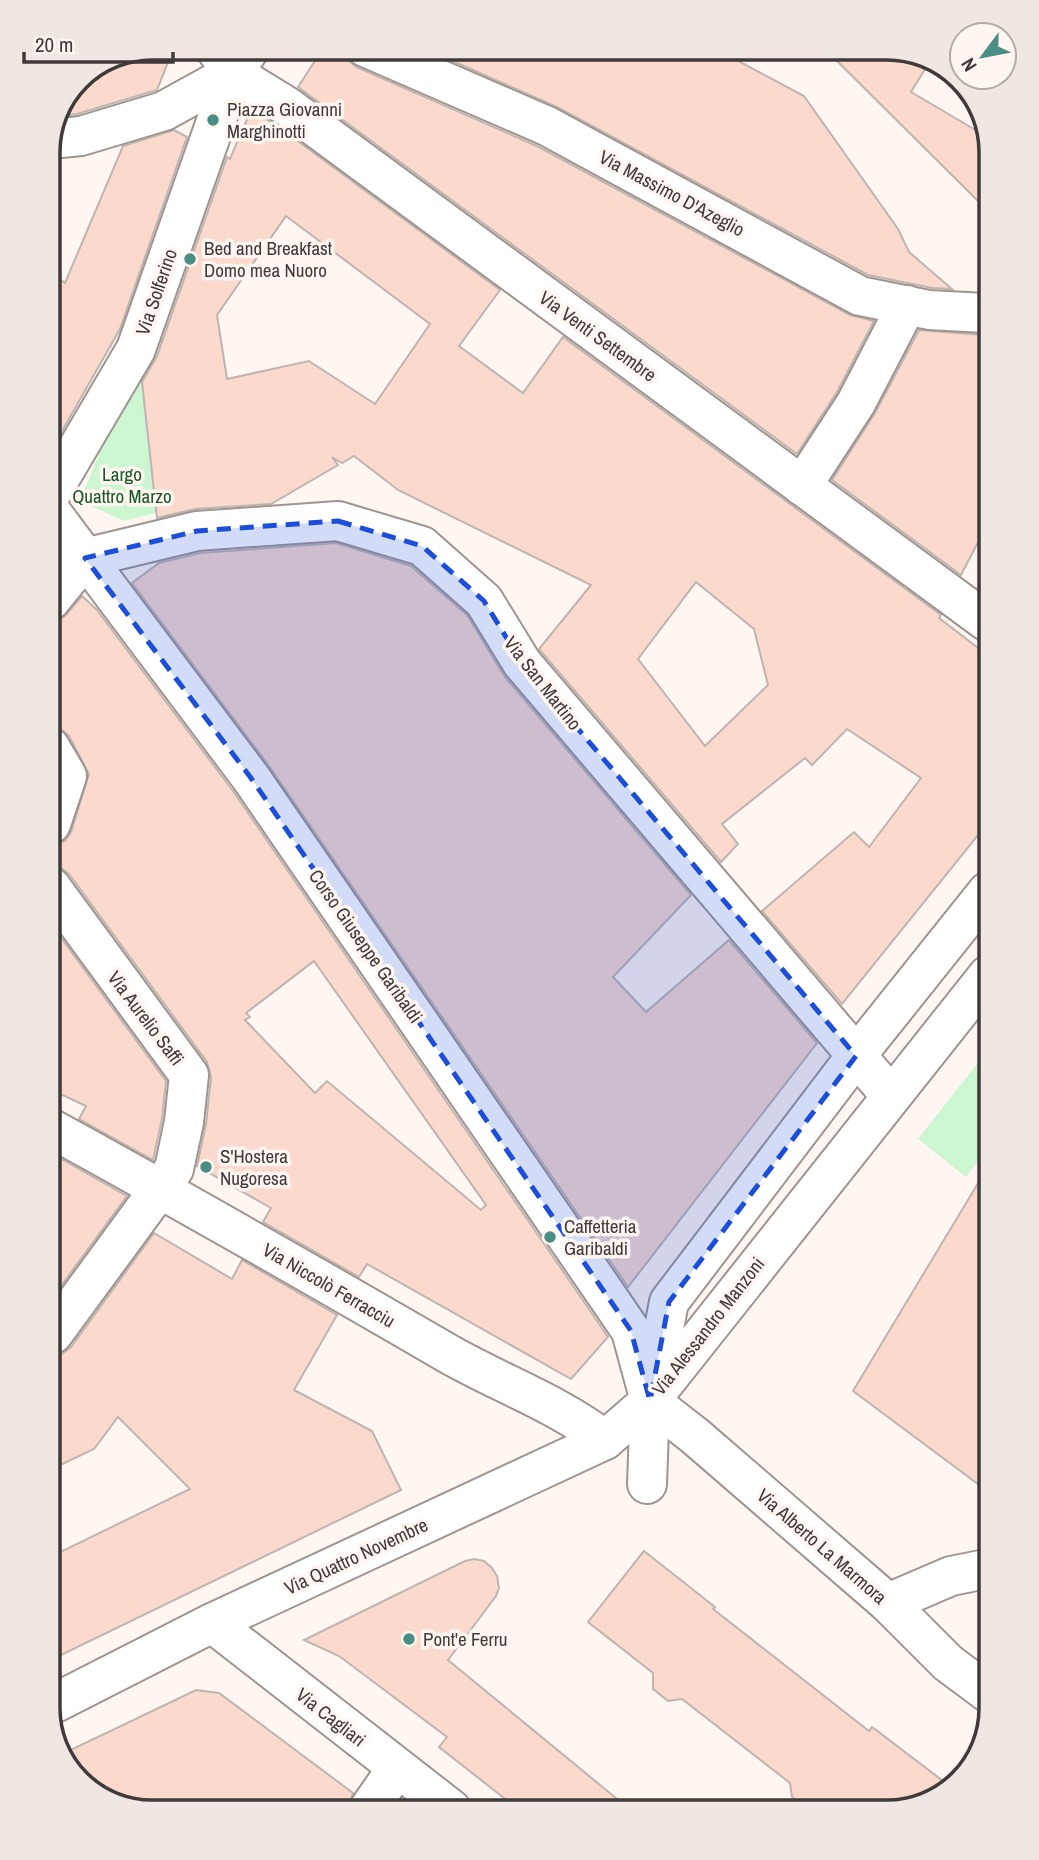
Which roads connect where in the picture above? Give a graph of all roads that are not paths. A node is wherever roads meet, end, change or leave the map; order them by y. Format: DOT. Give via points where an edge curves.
graph roads {
  1 [pos="228,60"];
  2 [pos="232,60"];
  3 [pos="237,60"];
  4 [pos="395,60"];
  5 [pos="61,138"];
  6 [pos="907,305"];
  7 [pos="979,313"];
  8 [pos="60,478"];
  9 [pos="802,486"];
  10 [pos="60,524"];
  11 [pos="85,558"];
  12 [pos="60,589"];
  13 [pos="979,616"];
  14 [pos="60,764"];
  15 [pos="60,797"];
  16 [pos="60,902"];
  17 [pos="979,903"];
  18 [pos="979,986"];
  19 [pos="856,1056"];
  20 [pos="891,1096"];
  21 [pos="60,1133"];
  22 [pos="161,1189"];
  23 [pos="60,1326"];
  24 [pos="650,1401"];
  25 [pos="605,1440"];
  26 [pos="647,1484"];
  27 [pos="979,1570"];
  28 [pos="888,1603"];
  29 [pos="212,1623"];
  30 [pos="979,1686"];
  31 [pos="60,1700"];
  32 [pos="397,1768"];
  33 [pos="375,1800"];
  34 [pos="438,1800"];
  1 -- 5 [label="street" via="164,111"];
  2 -- 8 [label="street, Via Solferino" via="136,349"];
  3 -- 9 [label="street, Via Venti Settembre" via="288,107"];
  4 -- 6 [label="street, Via Massimo D'Azeglio" via="547,126 860,296"];
  6 -- 7 [label="street, Via Massimo D'Azeglio"];
  6 -- 9 [label="street" via="856,402"];
  9 -- 13 [label="street, Via Venti Settembre"];
  10 -- 11 [label="street, Corso Giuseppe Garibaldi"];
  11 -- 12 [label="street"];
  11 -- 19 [label="street, Via San Martino" via="197,531 338,521 422,546 484,601 522,663"];
  11 -- 24 [label="street, Corso Giuseppe Garibaldi" via="251,778 631,1331"];
  14 -- 15 [label="street" via="67,776"];
  16 -- 22 [label="street, Via Aurelio Saffi" via="189,1075 174,1169"];
  17 -- 19 [label="street, Via Alessandro Manzoni"];
  18 -- 20 [label="street, Via Alessandro Manzoni"];
  19 -- 20 [label="street"];
  19 -- 24 [label="street, Via Alessandro Manzoni" via="669,1302"];
  20 -- 24 [label="street, Via Alessandro Manzoni"];
  21 -- 22 [label="street, Via Niccolò Ferracciu"];
  22 -- 23 [label="street, Via Aurelio Saffi"];
  22 -- 25 [label="street, Via Niccolò Ferracciu" via="479,1371 579,1420"];
  24 -- 25 [label="street, Via Quattro Novembre"];
  24 -- 26 [label="street"];
  24 -- 28 [label="street, Via Alberto La Marmora"];
  25 -- 29 [label="street, Via Quattro Novembre"];
  27 -- 28 [label="street" via="951,1576"];
  28 -- 30 [label="street, Via Alberto La Marmora" via="948,1663"];
  29 -- 31 [label="street, Via Quattro Novembre"];
  29 -- 32 [label="street, Via Cagliari"];
  32 -- 33 [label="street"];
  32 -- 34 [label="street, Via Cagliari"];
}
